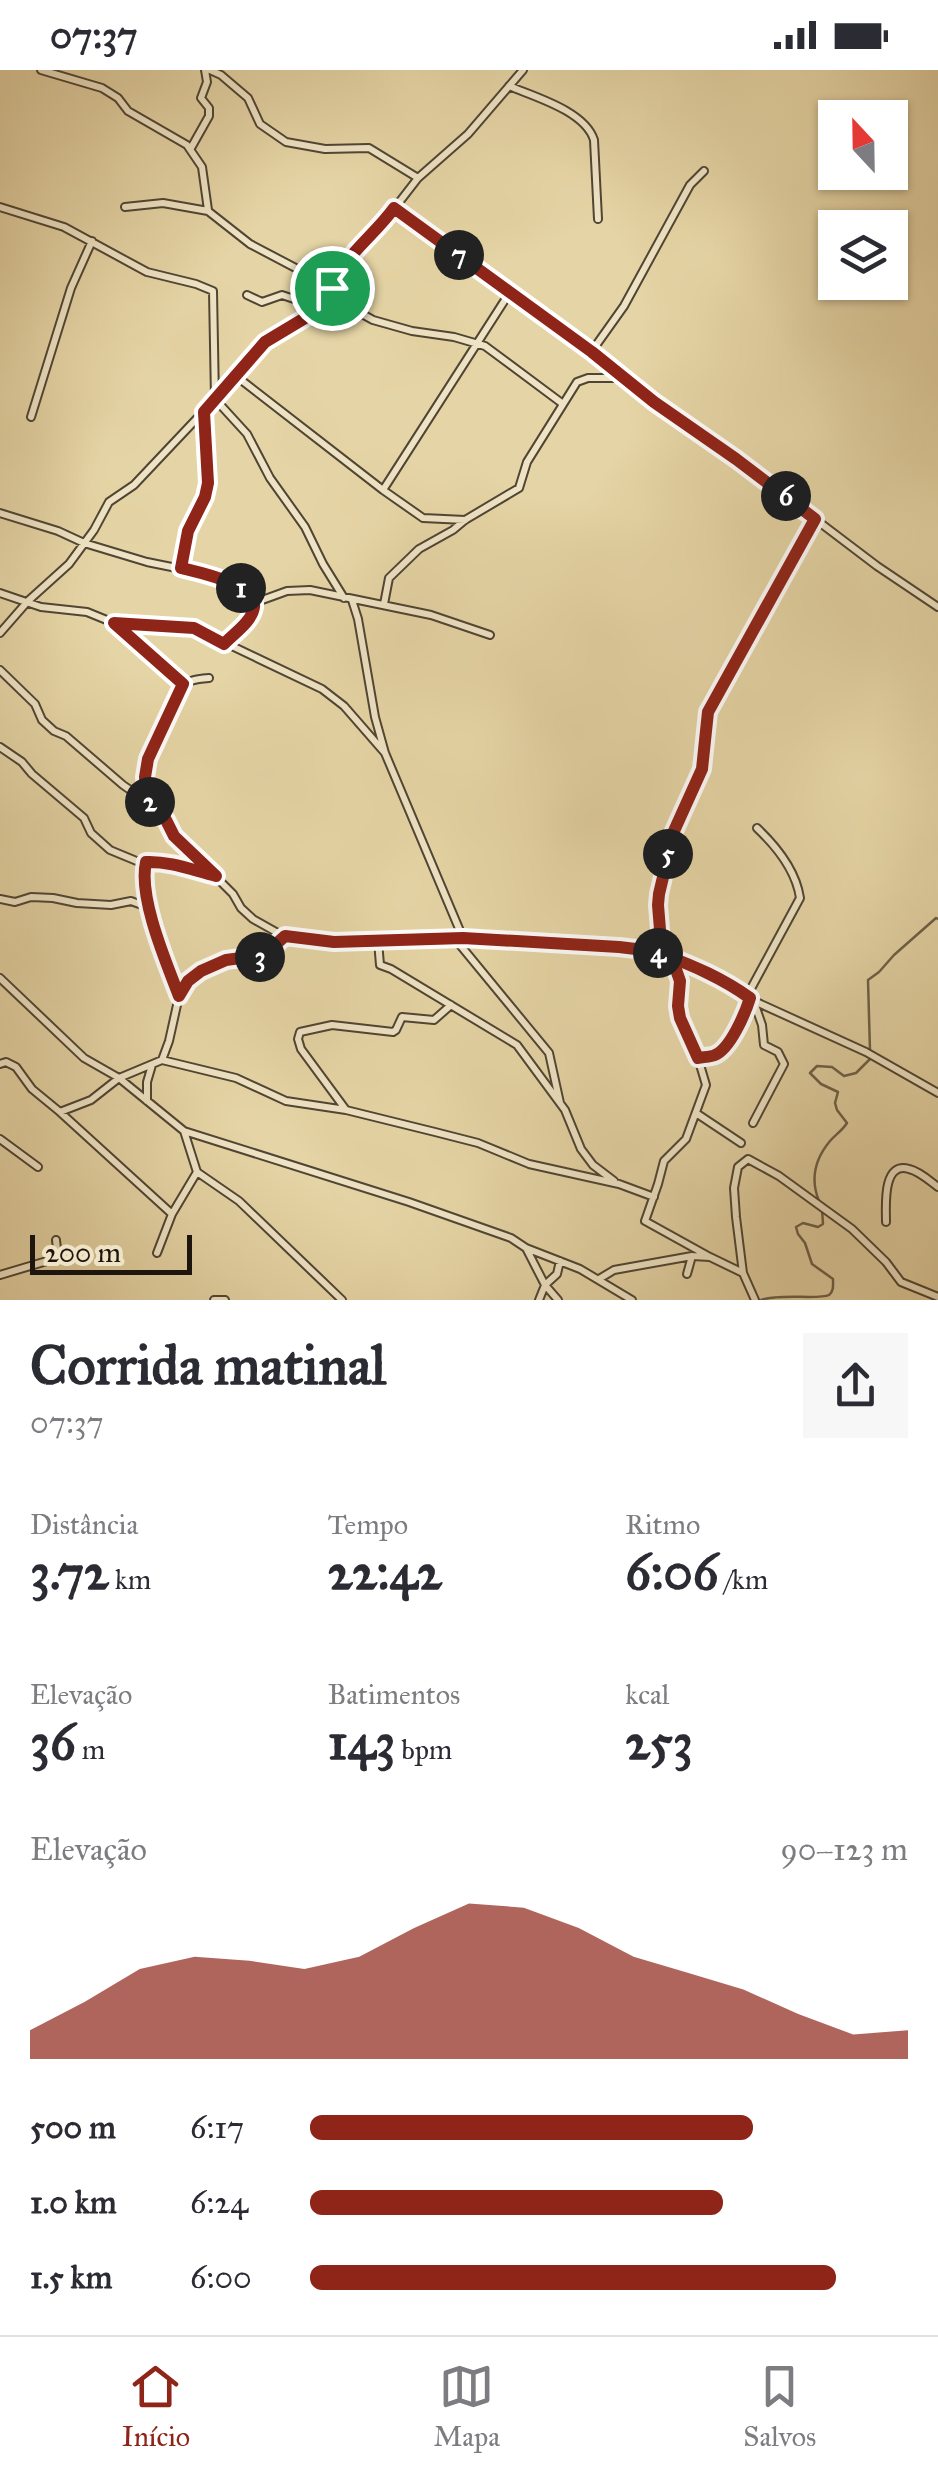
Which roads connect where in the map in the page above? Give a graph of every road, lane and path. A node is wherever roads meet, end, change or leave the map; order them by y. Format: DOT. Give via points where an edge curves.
graph roads {
  1 [pos="40,70"];
  2 [pos="207,70"];
  3 [pos="523,70"];
  4 [pos="509,86"];
  5 [pos="191,148"];
  6 [pos="704,171"];
  7 [pos="418,178"];
  8 [pos="0,207"];
  9 [pos="125,207"];
  10 [pos="394,208"];
  11 [pos="208,211"];
  12 [pos="598,219"];
  13 [pos="92,241"];
  14 [pos="332,288"];
  15 [pos="510,292"];
  16 [pos="247,295"];
  17 [pos="320,303"];
  18 [pos="477,344"];
  19 [pos="592,352"];
  20 [pos="236,376"];
  21 [pos="624,378"];
  22 [pos="215,399"];
  23 [pos="563,404"];
  24 [pos="204,412"];
  25 [pos="31,417"];
  26 [pos="383,490"];
  27 [pos="0,514"];
  28 [pos="815,519"];
  29 [pos="466,520"];
  30 [pos="84,543"];
  31 [pos="181,568"];
  32 [pos="0,593"];
  33 [pos="348,599"];
  34 [pos="28,601"];
  35 [pos="254,603"];
  36 [pos="384,604"];
  37 [pos="938,607"];
  38 [pos="114,623"];
  39 [pos="0,633"];
  40 [pos="490,635"];
  41 [pos="224,644"];
  42 [pos="0,670"];
  43 [pos="208,678"];
  44 [pos="183,684"];
  45 [pos="0,746"];
  46 [pos="385,752"];
  47 [pos="147,796"];
  48 [pos="757,828"];
  49 [pos="146,862"];
  50 [pos="216,876"];
  51 [pos="0,899"];
  52 [pos="150,908"];
  53 [pos="285,936"];
  54 [pos="459,938"];
  55 [pos="378,941"];
  56 [pos="662,954"];
  57 [pos="672,958"];
  58 [pos="0,978"];
  59 [pos="179,996"];
  60 [pos="750,999"];
  61 [pos="451,1005"];
  62 [pos="698,1058"];
  63 [pos="162,1060"];
  64 [pos="0,1064"];
  65 [pos="152,1065"];
  66 [pos="119,1078"];
  67 [pos="938,1092"];
  68 [pos="147,1102"];
  69 [pos="560,1104"];
  70 [pos="346,1110"];
  71 [pos="60,1112"];
  72 [pos="696,1113"];
  73 [pos="753,1122"];
  74 [pos="184,1131"];
  75 [pos="0,1139"];
  76 [pos="742,1142"];
  77 [pos="38,1167"];
  78 [pos="197,1172"];
  79 [pos="619,1184"];
  80 [pos="938,1187"];
  81 [pos="654,1197"];
  82 [pos="172,1214"];
  83 [pos="886,1222"];
  84 [pos="56,1240"];
  85 [pos="526,1248"];
  86 [pos="157,1253"];
  87 [pos="692,1256"];
  88 [pos="710,1257"];
  89 [pos="560,1261"];
  90 [pos="743,1273"];
  91 [pos="687,1274"];
  92 [pos="0,1275"];
  93 [pos="599,1280"];
  94 [pos="545,1285"];
  95 [pos="938,1297"];
  96 [pos="214,1300"];
  97 [pos="225,1300"];
  98 [pos="342,1300"];
  99 [pos="539,1300"];
  100 [pos="558,1300"];
  101 [pos="632,1300"];
  102 [pos="754,1300"];
  1 -- 5 [label="street" via="102,88 128,112"];
  2 -- 5 [label="street" via="201,98 210,116"];
  2 -- 7 [label="street" via="248,98 260,124 286,142 369,148"];
  3 -- 4 [label="street"];
  4 -- 7 [label="street"];
  4 -- 12 [label="street" via="590,128"];
  5 -- 11 [label="street" via="202,168"];
  6 -- 19 [label="street"];
  7 -- 10 [label="street"];
  8 -- 13 [label="street"];
  9 -- 11 [label="street"];
  10 -- 14 [label="street" via="343,264"];
  10 -- 15 [label="street"];
  11 -- 14 [label="street" via="250,244"];
  13 -- 22 [label="street" via="147,272 212,291"];
  13 -- 25 [label="street" via="70,288"];
  14 -- 17 [label="street"];
  14 -- 18 [label="street" via="373,320"];
  15 -- 18 [label="street"];
  15 -- 19 [label="street"];
  16 -- 17 [label="street" via="262,302 282,294"];
  17 -- 20 [label="street" via="265,342"];
  18 -- 23 [label="street"];
  18 -- 26 [label="street"];
  19 -- 21 [label="street"];
  20 -- 22 [label="street"];
  20 -- 26 [label="street"];
  21 -- 23 [label="street" via="581,380"];
  21 -- 28 [label="street"];
  22 -- 24 [label="street"];
  22 -- 33 [label="street" via="247,434"];
  23 -- 29 [label="street" via="526,462 519,488"];
  24 -- 30 [label="street" via="109,502"];
  24 -- 31 [label="street" via="208,483"];
  26 -- 29 [label="street" via="422,518"];
  27 -- 30 [label="street"];
  28 -- 37 [label="street"];
  28 -- 56 [label="street" via="708,712 702,769 674,831 659,894"];
  29 -- 36 [label="street" via="396,569"];
  30 -- 31 [label="street"];
  30 -- 34 [label="street"];
  31 -- 35 [label="street" via="237,586"];
  32 -- 34 [label="street"];
  33 -- 35 [label="street" via="299,590"];
  33 -- 36 [label="street"];
  33 -- 46 [label="street"];
  34 -- 38 [label="street"];
  34 -- 39 [label="street"];
  35 -- 41 [label="street"];
  36 -- 40 [label="street"];
  38 -- 41 [label="street" via="194,628"];
  38 -- 44 [label="street"];
  41 -- 46 [label="street" via="322,688"];
  42 -- 47 [label="street" via="54,731"];
  43 -- 44 [label="street"];
  44 -- 47 [label="street" via="148,759"];
  45 -- 49 [label="street" via="84,818 104,845"];
  46 -- 54 [label="street"];
  47 -- 50 [label="street" via="174,836"];
  48 -- 60 [label="street" via="780,854 800,898"];
  49 -- 50 [label="street"];
  49 -- 52 [label="street"];
  50 -- 53 [label="street" via="241,908"];
  51 -- 52 [label="street" via="131,901"];
  52 -- 59 [label="street"];
  53 -- 55 [label="street"];
  53 -- 59 [label="street" via="264,955 201,971"];
  54 -- 55 [label="street"];
  54 -- 56 [label="street"];
  54 -- 69 [label="street" via="542,1043"];
  55 -- 61 [label="street" via="380,965"];
  56 -- 57 [label="street"];
  57 -- 60 [label="street"];
  57 -- 62 [label="street" via="680,1018"];
  58 -- 66 [label="street" via="84,1058"];
  59 -- 63 [label="street"];
  60 -- 62 [label="street" via="722,1050"];
  60 -- 67 [label="street"];
  60 -- 73 [label="street" via="764,1045 784,1064"];
  61 -- 69 [label="street" via="516,1045"];
  61 -- 70 [label="street" via="434,1020 402,1017 393,1032 332,1025 300,1032 301,1049"];
  62 -- 72 [label="street" via="706,1085"];
  63 -- 65 [label="street"];
  63 -- 70 [label="street" via="220,1073 286,1101"];
  64 -- 71 [label="street" via="12,1063"];
  65 -- 66 [label="street"];
  65 -- 68 [label="street"];
  66 -- 68 [label="street"];
  66 -- 71 [label="street" via="91,1100"];
  68 -- 74 [label="street"];
  69 -- 79 [label="street" via="581,1150"];
  70 -- 79 [label="street"];
  71 -- 82 [label="street"];
  72 -- 76 [label="street"];
  72 -- 81 [label="street" via="684,1142 664,1161"];
  74 -- 78 [label="street"];
  74 -- 85 [label="street" via="477,1224"];
  75 -- 77 [label="street"];
  78 -- 82 [label="street"];
  78 -- 98 [label="street" via="239,1202"];
  79 -- 81 [label="street"];
  80 -- 83 [label="street" via="910,1169 895,1172 888,1182"];
  81 -- 88 [label="street" via="647,1224"];
  82 -- 86 [label="street"];
  84 -- 92 [label="street" via="47,1261"];
  85 -- 89 [label="street"];
  85 -- 94 [label="street"];
  87 -- 88 [label="street"];
  87 -- 91 [label="street"];
  87 -- 93 [label="street" via="614,1270"];
  88 -- 90 [label="street"];
  89 -- 93 [label="street"];
  89 -- 94 [label="street"];
  90 -- 95 [label="street" via="734,1188 738,1167 748,1159 852,1229 900,1282"];
  90 -- 102 [label="street"];
  93 -- 101 [label="street"];
  94 -- 99 [label="street"];
  94 -- 100 [label="street"];
  96 -- 97 [label="street"];
}
